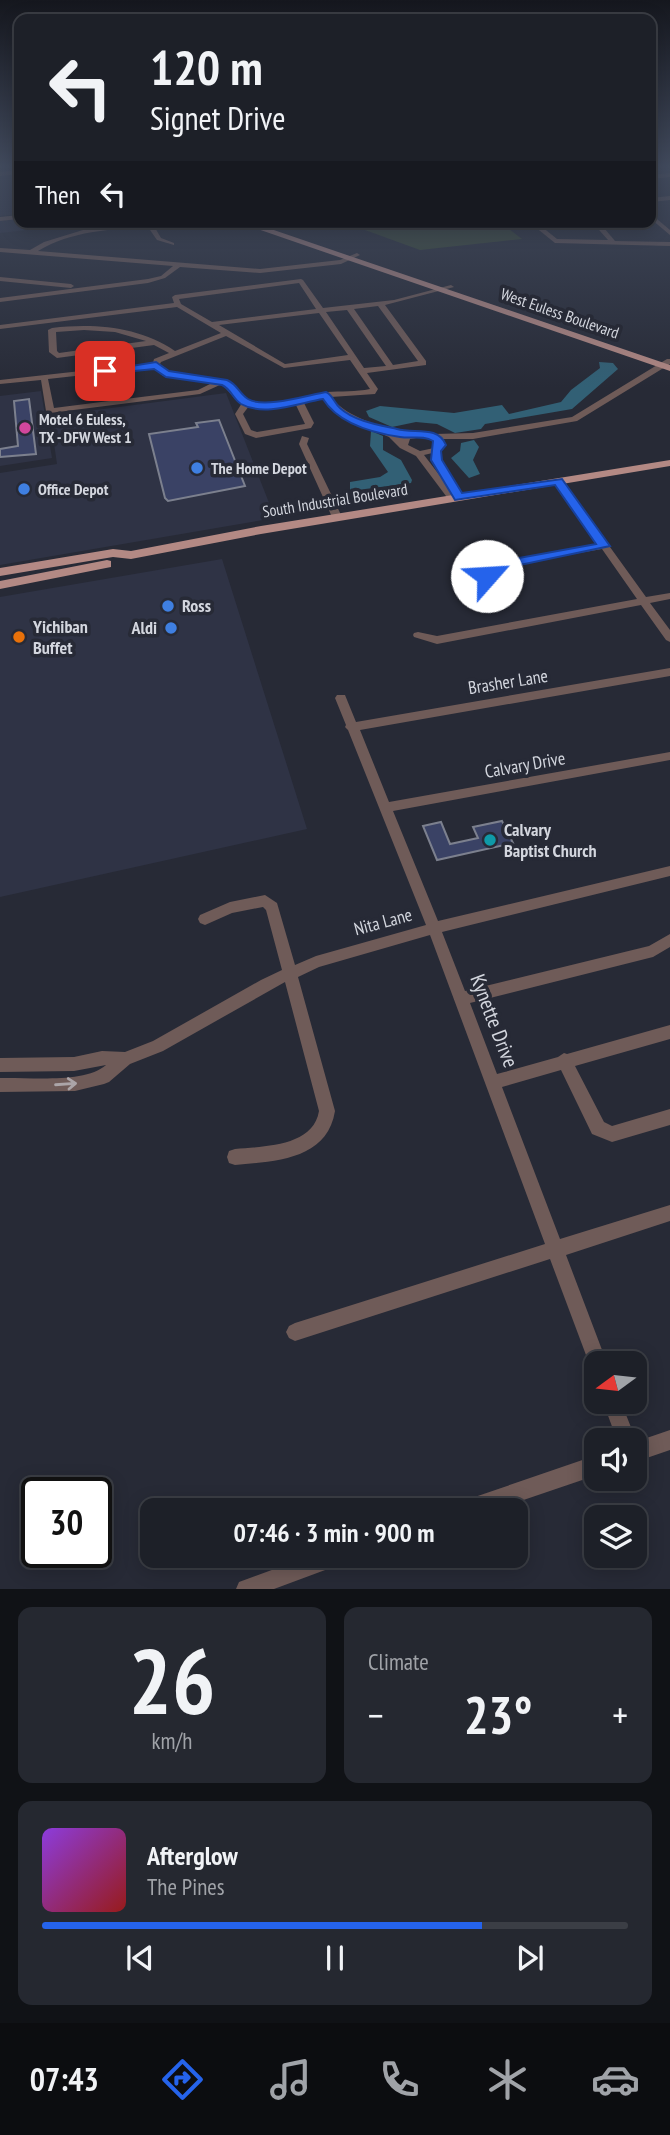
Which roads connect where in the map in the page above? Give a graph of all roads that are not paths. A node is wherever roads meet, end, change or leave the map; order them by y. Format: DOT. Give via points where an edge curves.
graph roads {
  1 [pos="58,239"];
  2 [pos="159,239"];
  3 [pos="296,239"];
  4 [pos="305,239"];
  5 [pos="549,239"];
  6 [pos="611,239"];
  7 [pos="614,243"];
  8 [pos="172,244"];
  9 [pos="670,244"];
  10 [pos="0,250"];
  11 [pos="32,252"];
  12 [pos="354,257"];
  13 [pos="178,265"];
  14 [pos="0,279"];
  15 [pos="92,288"];
  16 [pos="446,288"];
  17 [pos="0,300"];
  18 [pos="380,304"];
  19 [pos="178,305"];
  20 [pos="348,306"];
  21 [pos="321,309"];
  22 [pos="74,322"];
  23 [pos="211,324"];
  24 [pos="0,327"];
  25 [pos="227,333"];
  26 [pos="157,342"];
  27 [pos="172,352"];
  28 [pos="353,357"];
  29 [pos="668,360"];
  30 [pos="423,363"];
  31 [pos="156,365"];
  32 [pos="391,367"];
  33 [pos="105,371"];
  34 [pos="362,371"];
  35 [pos="44,376"];
  36 [pos="220,381"];
  37 [pos="0,382"];
  38 [pos="326,395"];
  39 [pos="298,400"];
  40 [pos="247,402"];
  41 [pos="114,403"];
  42 [pos="597,408"];
  43 [pos="374,427"];
  44 [pos="253,434"];
  45 [pos="410,435"];
  46 [pos="473,436"];
  47 [pos="435,437"];
  48 [pos="305,438"];
  49 [pos="402,443"];
  50 [pos="438,448"];
  51 [pos="419,454"];
  52 [pos="670,463"];
  53 [pos="558,481"];
  54 [pos="455,498"];
  55 [pos="337,517"];
  56 [pos="604,546"];
  57 [pos="131,555"];
  58 [pos="0,572"];
  59 [pos="487,576"];
  60 [pos="0,586"];
  61 [pos="670,596"];
  62 [pos="645,600"];
  63 [pos="418,635"];
  64 [pos="670,638"];
  65 [pos="670,672"];
  66 [pos="341,698"];
  67 [pos="351,727"];
  68 [pos="670,756"];
  69 [pos="386,807"];
  70 [pos="670,871"];
  71 [pos="205,919"];
  72 [pos="433,928"];
  73 [pos="670,940"];
  74 [pos="291,972"];
  75 [pos="461,999"];
  76 [pos="670,1032"];
  77 [pos="125,1059"];
  78 [pos="564,1060"];
  79 [pos="0,1065"];
  80 [pos="493,1082"];
  81 [pos="0,1085"];
  82 [pos="670,1117"];
  83 [pos="235,1157"];
  84 [pos="670,1213"];
  85 [pos="555,1249"];
  86 [pos="295,1332"];
  87 [pos="593,1351"];
  88 [pos="670,1440"];
  89 [pos="647,1448"];
  90 [pos="584,1469"];
  91 [pos="501,1498"];
  92 [pos="304,1568"];
  93 [pos="246,1589"];
  1 -- 11 [label="street"];
  2 -- 8 [label="street"];
  3 -- 12 [label="main road, West Euless Boulevard"];
  4 -- 12 [label="main road, West Euless Boulevard"];
  5 -- 7 [label="street"];
  6 -- 7 [label="street"];
  7 -- 9 [label="street"];
  10 -- 11 [label="street"];
  11 -- 13 [label="street"];
  12 -- 13 [label="street" via="260,271"];
  12 -- 16 [label="main road, West Euless Boulevard"];
  13 -- 15 [label="street" via="155,280"];
  14 -- 15 [label="street"];
  15 -- 17 [label="street"];
  16 -- 18 [label="street"];
  16 -- 29 [label="main road, West Euless Boulevard"];
  18 -- 20 [label="street"];
  18 -- 30 [label="street"];
  19 -- 21 [label="street" via="175,297 304,282"];
  19 -- 22 [label="street"];
  19 -- 23 [label="street"];
  20 -- 21 [label="street"];
  20 -- 32 [label="street"];
  21 -- 23 [label="street"];
  21 -- 28 [label="street"];
  22 -- 24 [label="street"];
  22 -- 26 [label="street"];
  22 -- 26 [label="street" via="52,330 51,345 57,356"];
  23 -- 25 [label="street"];
  25 -- 27 [label="street"];
  25 -- 28 [label="street" via="284,366"];
  26 -- 27 [label="street"];
  27 -- 31 [label="street"];
  28 -- 34 [label="street"];
  29 -- 42 [label="street"];
  30 -- 32 [label="street"];
  31 -- 33 [label="street"];
  31 -- 36 [label="street" via="166,374"];
  32 -- 34 [label="street"];
  33 -- 35 [label="street"];
  33 -- 41 [label="street"];
  34 -- 38 [label="street" via="372,392"];
  35 -- 37 [label="street"];
  35 -- 41 [label="street" via="50,411"];
  36 -- 40 [label="street" via="231,385"];
  36 -- 41 [label="street" via="200,392"];
  38 -- 39 [label="street"];
  38 -- 43 [label="street" via="344,416"];
  39 -- 40 [label="street" via="271,405"];
  39 -- 44 [label="street" via="308,426"];
  40 -- 44 [label="street" via="239,414"];
  42 -- 46 [label="street" via="561,422"];
  43 -- 45 [label="street"];
  43 -- 49 [label="street"];
  45 -- 47 [label="street"];
  45 -- 49 [label="street"];
  46 -- 47 [label="street"];
  46 -- 50 [label="street"];
  47 -- 50 [label="street"];
  48 -- 55 [label="street" via="303,444"];
  49 -- 51 [label="street"];
  50 -- 51 [label="street"];
  50 -- 54 [label="street" via="436,460"];
  51 -- 54 [label="street"];
  52 -- 53 [label="main road, South Industrial Boulevard"];
  53 -- 54 [label="main road, South Industrial Boulevard"];
  53 -- 56 [label="street"];
  54 -- 55 [label="main road, South Industrial Boulevard"];
  55 -- 57 [label="main road, South Industrial Boulevard"];
  56 -- 59 [label="street" via="502,564"];
  56 -- 62 [label="street"];
  57 -- 58 [label="main road, South Industrial Boulevard" via="113,553"];
  57 -- 60 [label="main road, South Industrial Boulevard" via="117,562"];
  61 -- 62 [label="street"];
  62 -- 63 [label="street" via="437,640"];
  62 -- 64 [label="street"];
  65 -- 67 [label="street, Brasher Lane"];
  66 -- 67 [label="street, Kynette Drive"];
  67 -- 69 [label="street, Kynette Drive"];
  68 -- 69 [label="street, Calvary Drive"];
  69 -- 72 [label="street, Kynette Drive"];
  70 -- 72 [label="street, Nita Lane"];
  71 -- 74 [label="street" via="265,901 276,914"];
  72 -- 74 [label="street, Nita Lane"];
  72 -- 75 [label="street, Kynette Drive"];
  73 -- 75 [label="street" via="653,951"];
  74 -- 77 [label="street, Nita Lane" via="158,1046"];
  74 -- 83 [label="street" via="328,1122 315,1139 298,1146"];
  75 -- 80 [label="street, Kynette Drive"];
  76 -- 78 [label="street"];
  77 -- 79 [label="street, Nita Lane"];
  81 -- 77 [label="street, Nita Lane, one-way" via="75,1084 104,1077"];
  78 -- 80 [label="street"];
  78 -- 82 [label="street" via="598,1128 611,1134"];
  80 -- 85 [label="street, Kynette Drive"];
  84 -- 85 [label="street"];
  85 -- 86 [label="street"];
  85 -- 87 [label="street, Kynette Drive"];
  88 -- 89 [label="street"];
  90 -- 91 [label="street"];
  92 -- 93 [label="street"];
}
